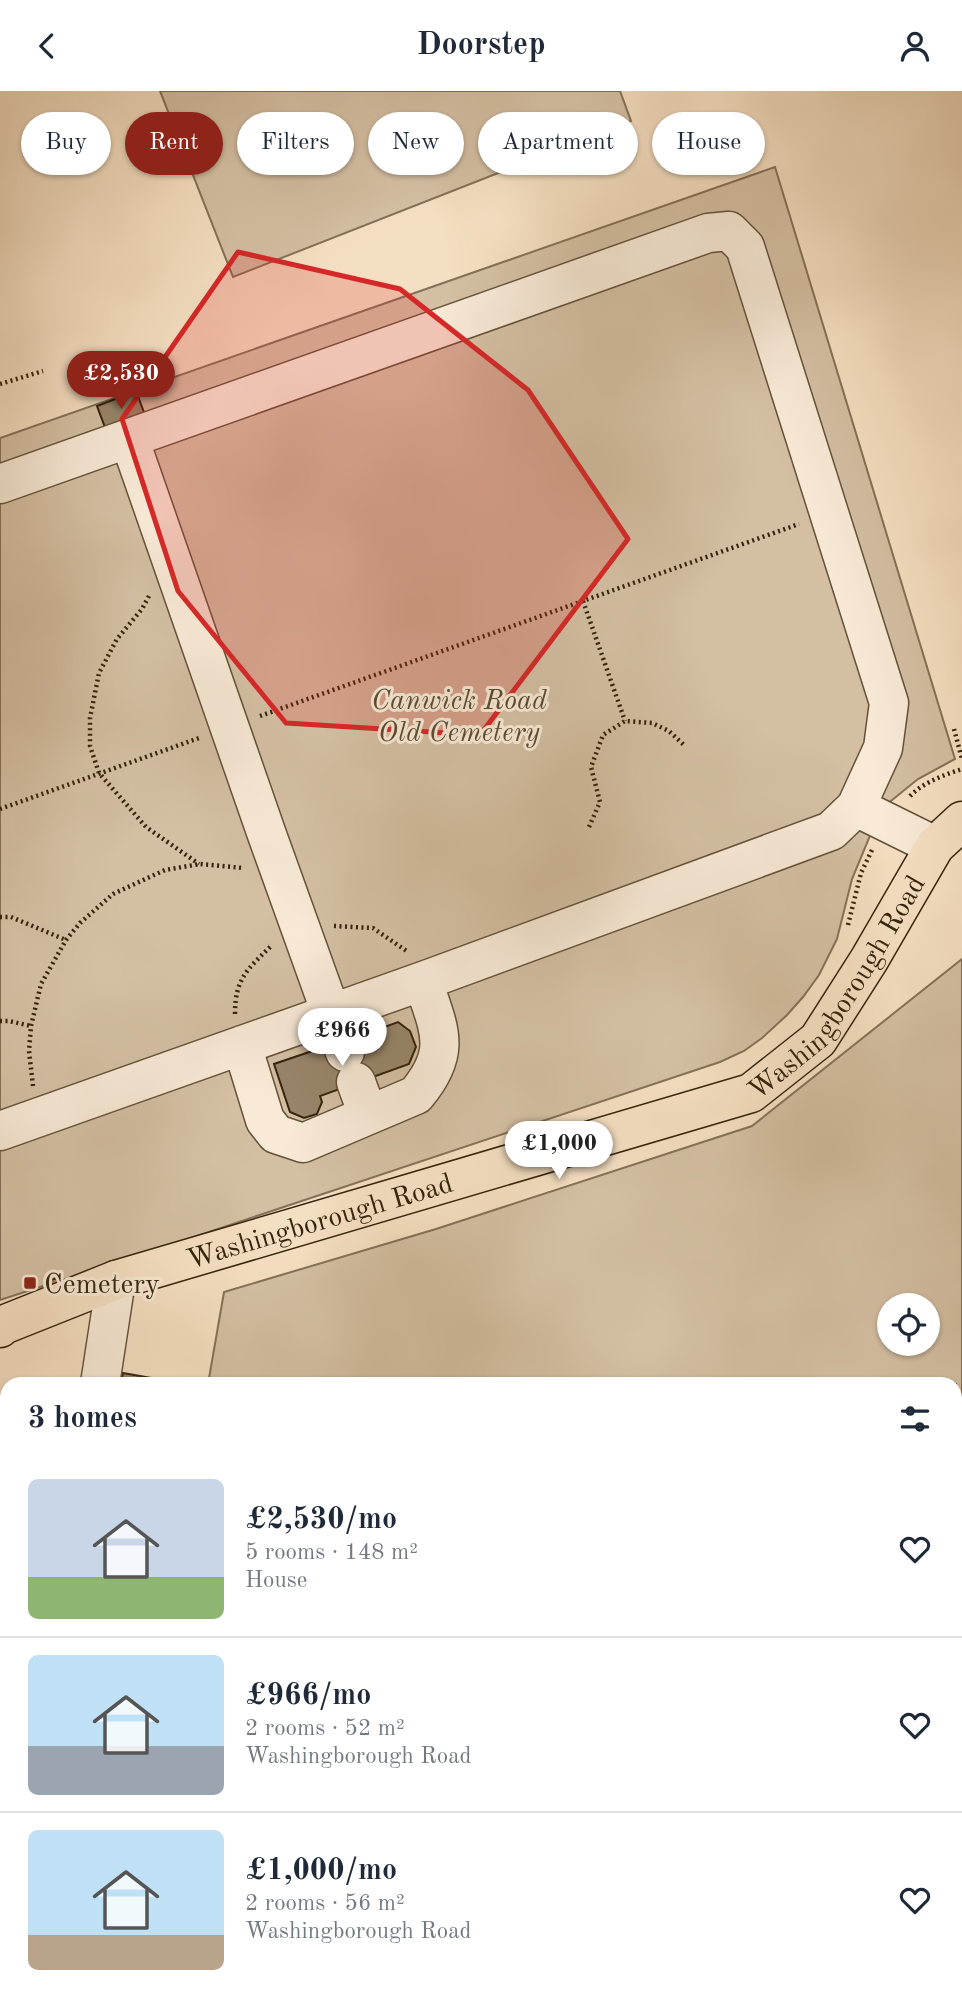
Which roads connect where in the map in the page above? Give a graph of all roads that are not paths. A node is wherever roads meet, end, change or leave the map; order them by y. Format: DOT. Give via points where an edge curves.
graph roads {
  1 [pos="129,438"];
  2 [pos="0,484"];
  3 [pos="870,814"];
  4 [pos="948,834"];
  5 [pos="423,981"];
  6 [pos="331,1014"];
  7 [pos="242,1045"];
  8 [pos="356,1083"];
  9 [pos="0,1131"];
  10 [pos="116,1280"];
  11 [pos="1,1326"];
  12 [pos="101,1377"];
  1 -- 2 [label="lane"];
  1 -- 3 [label="lane" via="708,233 729,231 745,247 889,703"];
  1 -- 6 [label="lane"];
  3 -- 4 [label="lane"];
  3 -- 5 [label="lane"];
  4 -- 10 [label="main road, Washingborough Road" via="818,1039 751,1093"];
  5 -- 6 [label="lane"];
  5 -- 8 [label="lane" via="439,1032 439,1059 426,1083 416,1095"];
  6 -- 7 [label="lane"];
  6 -- 8 [label="lane"];
  7 -- 8 [label="lane" via="265,1120 276,1134 303,1143"];
  7 -- 9 [label="lane"];
  10 -- 11 [label="main road, Washingborough Road"];
  10 -- 12 [label="lane"];
}
